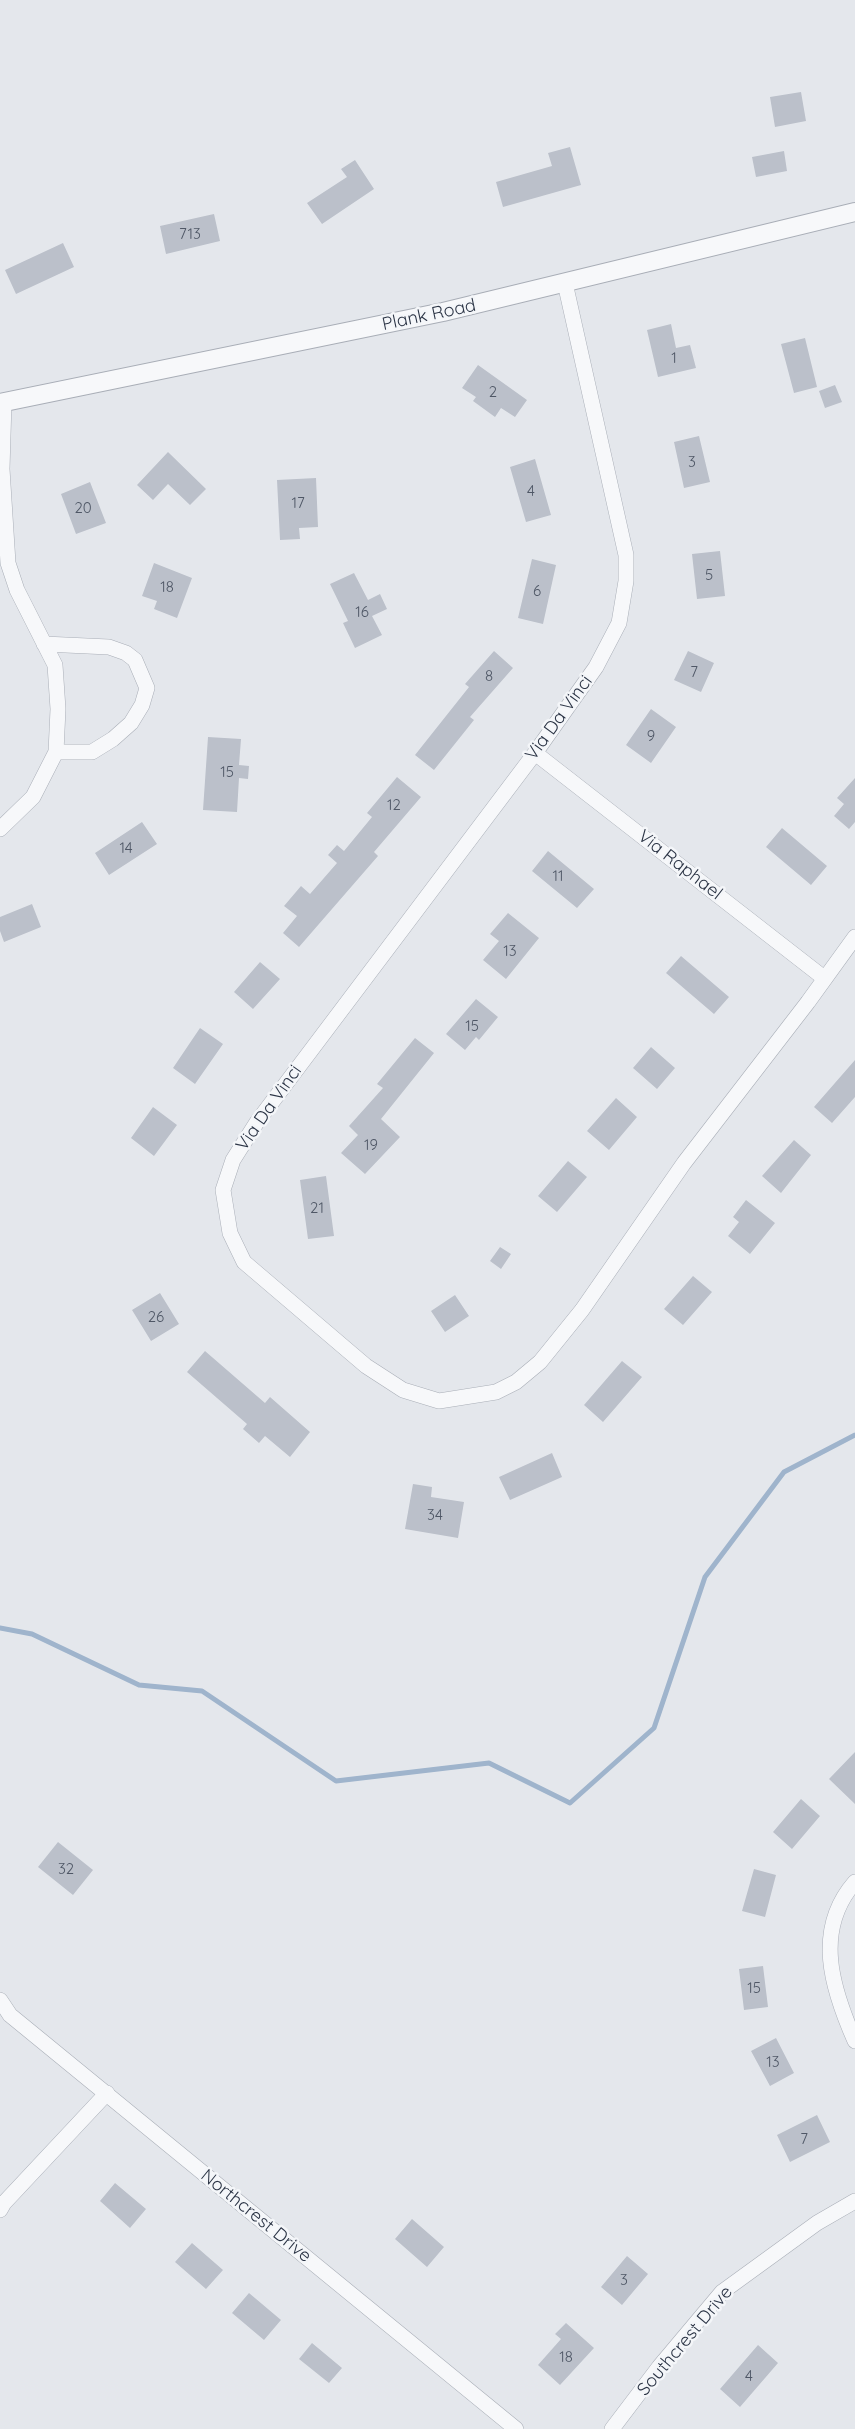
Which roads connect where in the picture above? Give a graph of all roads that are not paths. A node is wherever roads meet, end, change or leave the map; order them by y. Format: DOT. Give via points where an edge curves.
graph roads {
  1 [pos="855,212"];
  2 [pos="565,283"];
  3 [pos="2,402"];
  4 [pos="44,644"];
  5 [pos="56,752"];
  6 [pos="535,753"];
  7 [pos="0,829"];
  8 [pos="855,937"];
  9 [pos="824,978"];
  10 [pos="855,1882"];
  11 [pos="0,2000"];
  12 [pos="855,2041"];
  13 [pos="107,2093"];
  14 [pos="855,2201"];
  15 [pos="1,2206"];
  16 [pos="516,2429"];
  17 [pos="612,2429"];
  1 -- 2 [label="street, Plank Road"];
  2 -- 3 [label="street, Plank Road" via="443,312"];
  2 -- 6 [label="street, Via Da Vinci" via="626,555 626,581 619,623 596,667"];
  3 -- 4 [label="street" via="8,563"];
  4 -- 5 [label="street" via="55,665"];
  4 -- 5 [label="street" via="109,647 126,653 135,660 147,688 131,723 113,739 92,752"];
  5 -- 7 [label="street" via="33,797"];
  6 -- 9 [label="street, Via Raphael"];
  6 -- 9 [label="street, Via Da Vinci" via="257,1122 232,1160 223,1190 230,1233 244,1262 366,1366 403,1390 438,1401 496,1392 516,1382 540,1362 582,1310 684,1162"];
  8 -- 9 [label="street, Via Da Vinci"];
  10 -- 12 [label="street" via="835,1913 830,1951 837,1993"];
  11 -- 13 [label="street, Northcrest Drive" via="10,2015"];
  13 -- 15 [label="street"];
  13 -- 16 [label="street, Northcrest Drive"];
  14 -- 17 [label="street, Southcrest Drive" via="817,2223 722,2292"];
}
